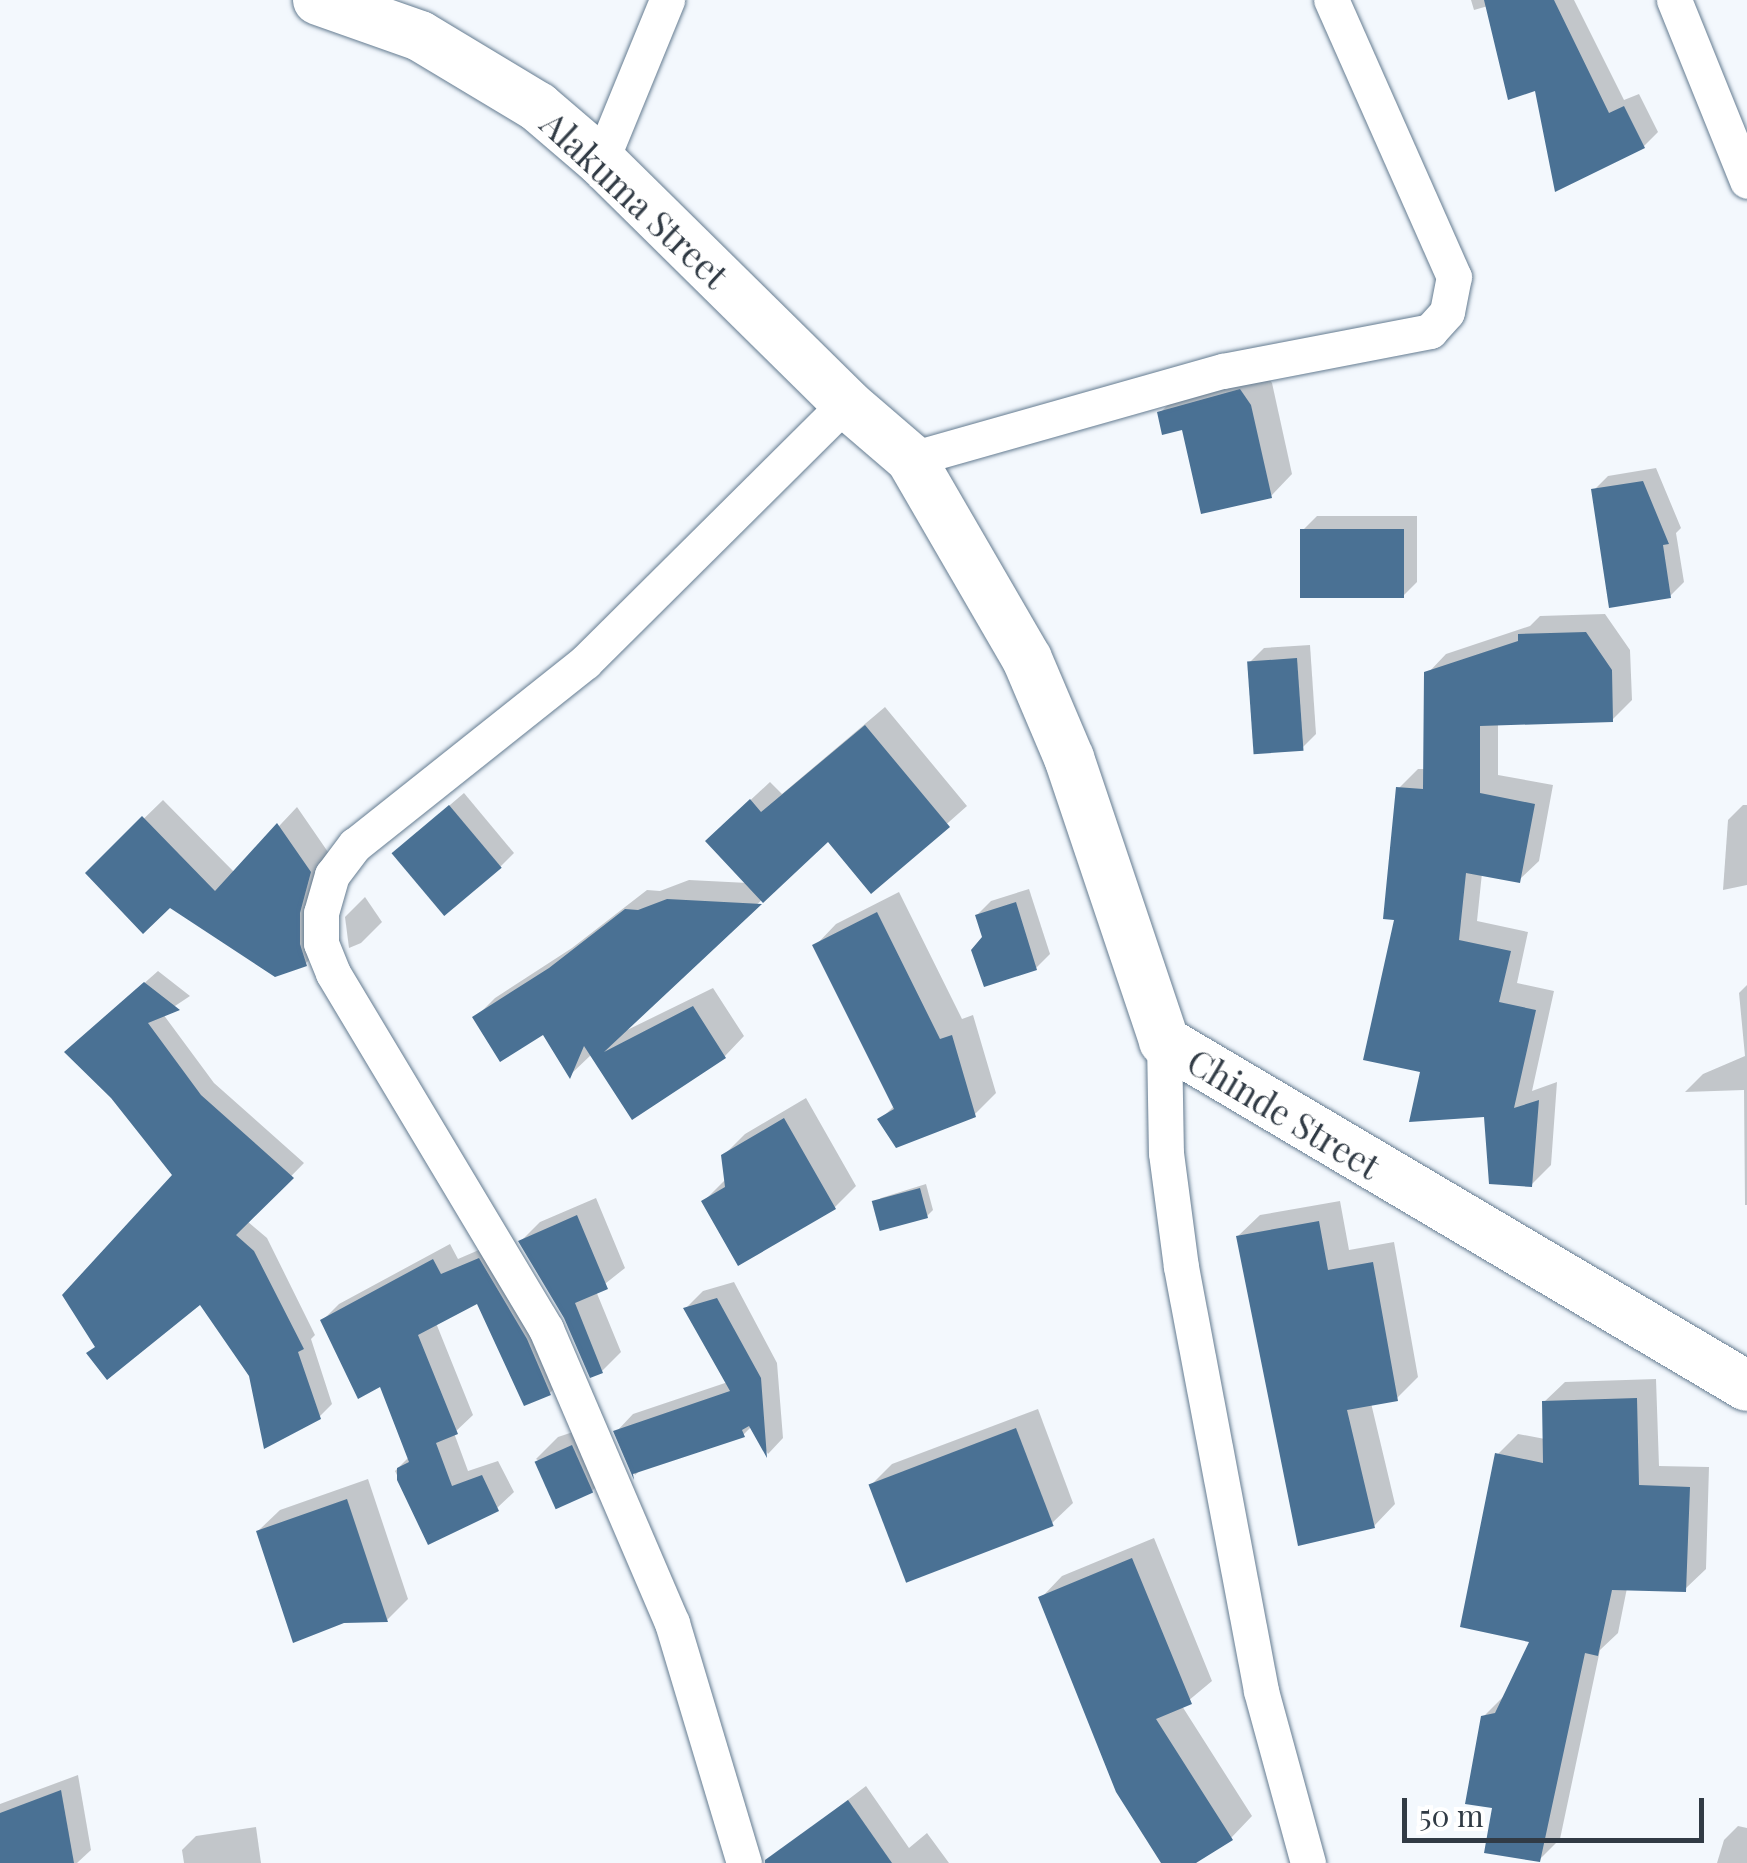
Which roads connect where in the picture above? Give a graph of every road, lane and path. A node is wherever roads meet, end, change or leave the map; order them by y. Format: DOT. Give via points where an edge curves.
graph roads {
  1 [pos="318,0"];
  2 [pos="667,0"];
  3 [pos="1330,0"];
  4 [pos="1674,0"];
  5 [pos="601,161"];
  6 [pos="1747,182"];
  7 [pos="846,402"];
  8 [pos="911,459"];
  9 [pos="1164,1040"];
  10 [pos="1747,1386"];
  11 [pos="744,1863"];
  12 [pos="1308,1863"];
  1 -- 5 [label="street, Alakuma Street" via="420,36 538,106"];
  2 -- 5 [label="street"];
  3 -- 8 [label="street" via="1454,277 1447,312 1430,331 1222,371"];
  4 -- 6 [label="street"];
  5 -- 7 [label="street, Alakuma Street"];
  7 -- 8 [label="street, Alakuma Street"];
  7 -- 11 [label="street" via="585,662 355,844 332,875 321,913 321,944 333,973 546,1329 672,1623"];
  8 -- 9 [label="street, Chinde Street" via="1028,659 1069,758"];
  9 -- 10 [label="street, Chinde Street"];
  9 -- 12 [label="street" via="1166,1153 1181,1267 1261,1691"];
}
